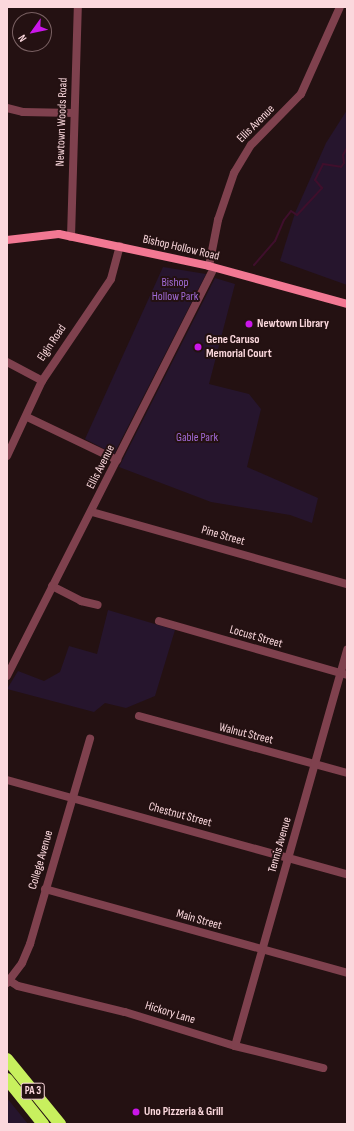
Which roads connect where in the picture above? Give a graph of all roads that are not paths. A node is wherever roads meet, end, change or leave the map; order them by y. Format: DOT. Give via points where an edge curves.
graph roads {
  1 [pos="78,7"];
  2 [pos="340,7"];
  3 [pos="7,108"];
  4 [pos="74,113"];
  5 [pos="71,237"];
  6 [pos="7,240"];
  7 [pos="120,246"];
  8 [pos="211,267"];
  9 [pos="347,304"];
  10 [pos="7,362"];
  11 [pos="42,381"];
  12 [pos="27,417"];
  13 [pos="7,456"];
  14 [pos="117,460"];
  15 [pos="92,512"];
  16 [pos="347,584"];
  17 [pos="52,586"];
  18 [pos="98,605"];
  19 [pos="159,621"];
  20 [pos="347,650"];
  21 [pos="344,674"];
  22 [pos="7,676"];
  23 [pos="139,716"];
  24 [pos="90,738"];
  25 [pos="316,764"];
  26 [pos="347,773"];
  27 [pos="7,780"];
  28 [pos="71,798"];
  29 [pos="289,856"];
  30 [pos="347,874"];
  31 [pos="45,889"];
  32 [pos="263,950"];
  33 [pos="347,973"];
  34 [pos="8,982"];
  35 [pos="235,1046"];
  36 [pos="7,1059"];
  37 [pos="323,1068"];
  38 [pos="7,1079"];
  39 [pos="43,1124"];
  40 [pos="60,1124"];
  1 -- 4 [label="street, Newtown Woods Road"];
  2 -- 8 [label="street, Ellis Avenue" via="302,94 250,145 234,173 218,220"];
  3 -- 4 [label="street" via="23,112"];
  4 -- 5 [label="street, Newtown Woods Road"];
  5 -- 6 [label="street, Bishop Hollow Road" via="59,234"];
  5 -- 7 [label="street, Bishop Hollow Road"];
  7 -- 8 [label="street, Bishop Hollow Road"];
  7 -- 11 [label="street, Elgin Road" via="111,279"];
  8 -- 9 [label="street, Bishop Hollow Road"];
  8 -- 14 [label="street, Ellis Avenue"];
  10 -- 11 [label="street"];
  11 -- 12 [label="street, Elgin Road"];
  12 -- 13 [label="street, Elgin Road"];
  12 -- 14 [label="street"];
  14 -- 15 [label="street, Ellis Avenue"];
  15 -- 16 [label="street, Pine Street"];
  15 -- 17 [label="street, Ellis Avenue"];
  17 -- 18 [label="street" via="81,601"];
  17 -- 22 [label="street, Ellis Avenue"];
  19 -- 21 [label="street, Locust Street"];
  20 -- 21 [label="street, Tennis Avenue"];
  21 -- 25 [label="street, Tennis Avenue"];
  23 -- 25 [label="street, Walnut Street"];
  24 -- 28 [label="street, College Avenue"];
  25 -- 26 [label="street, Walnut Street"];
  25 -- 29 [label="street, Tennis Avenue"];
  27 -- 28 [label="street, Chestnut Street"];
  28 -- 29 [label="street, Chestnut Street"];
  28 -- 31 [label="street, College Avenue"];
  29 -- 30 [label="street, Chestnut Street"];
  29 -- 32 [label="street, Tennis Avenue"];
  31 -- 32 [label="street, Main Street"];
  31 -- 34 [label="street, College Avenue" via="30,944"];
  32 -- 33 [label="street, Main Street"];
  32 -- 35 [label="street, Tennis Avenue"];
  34 -- 35 [label="street, Hickory Lane" via="125,1012"];
  35 -- 37 [label="street, Hickory Lane"];
  36 -- 40 [label="highway, PA 3"];
  38 -- 39 [label="highway, PA 3"];
}
